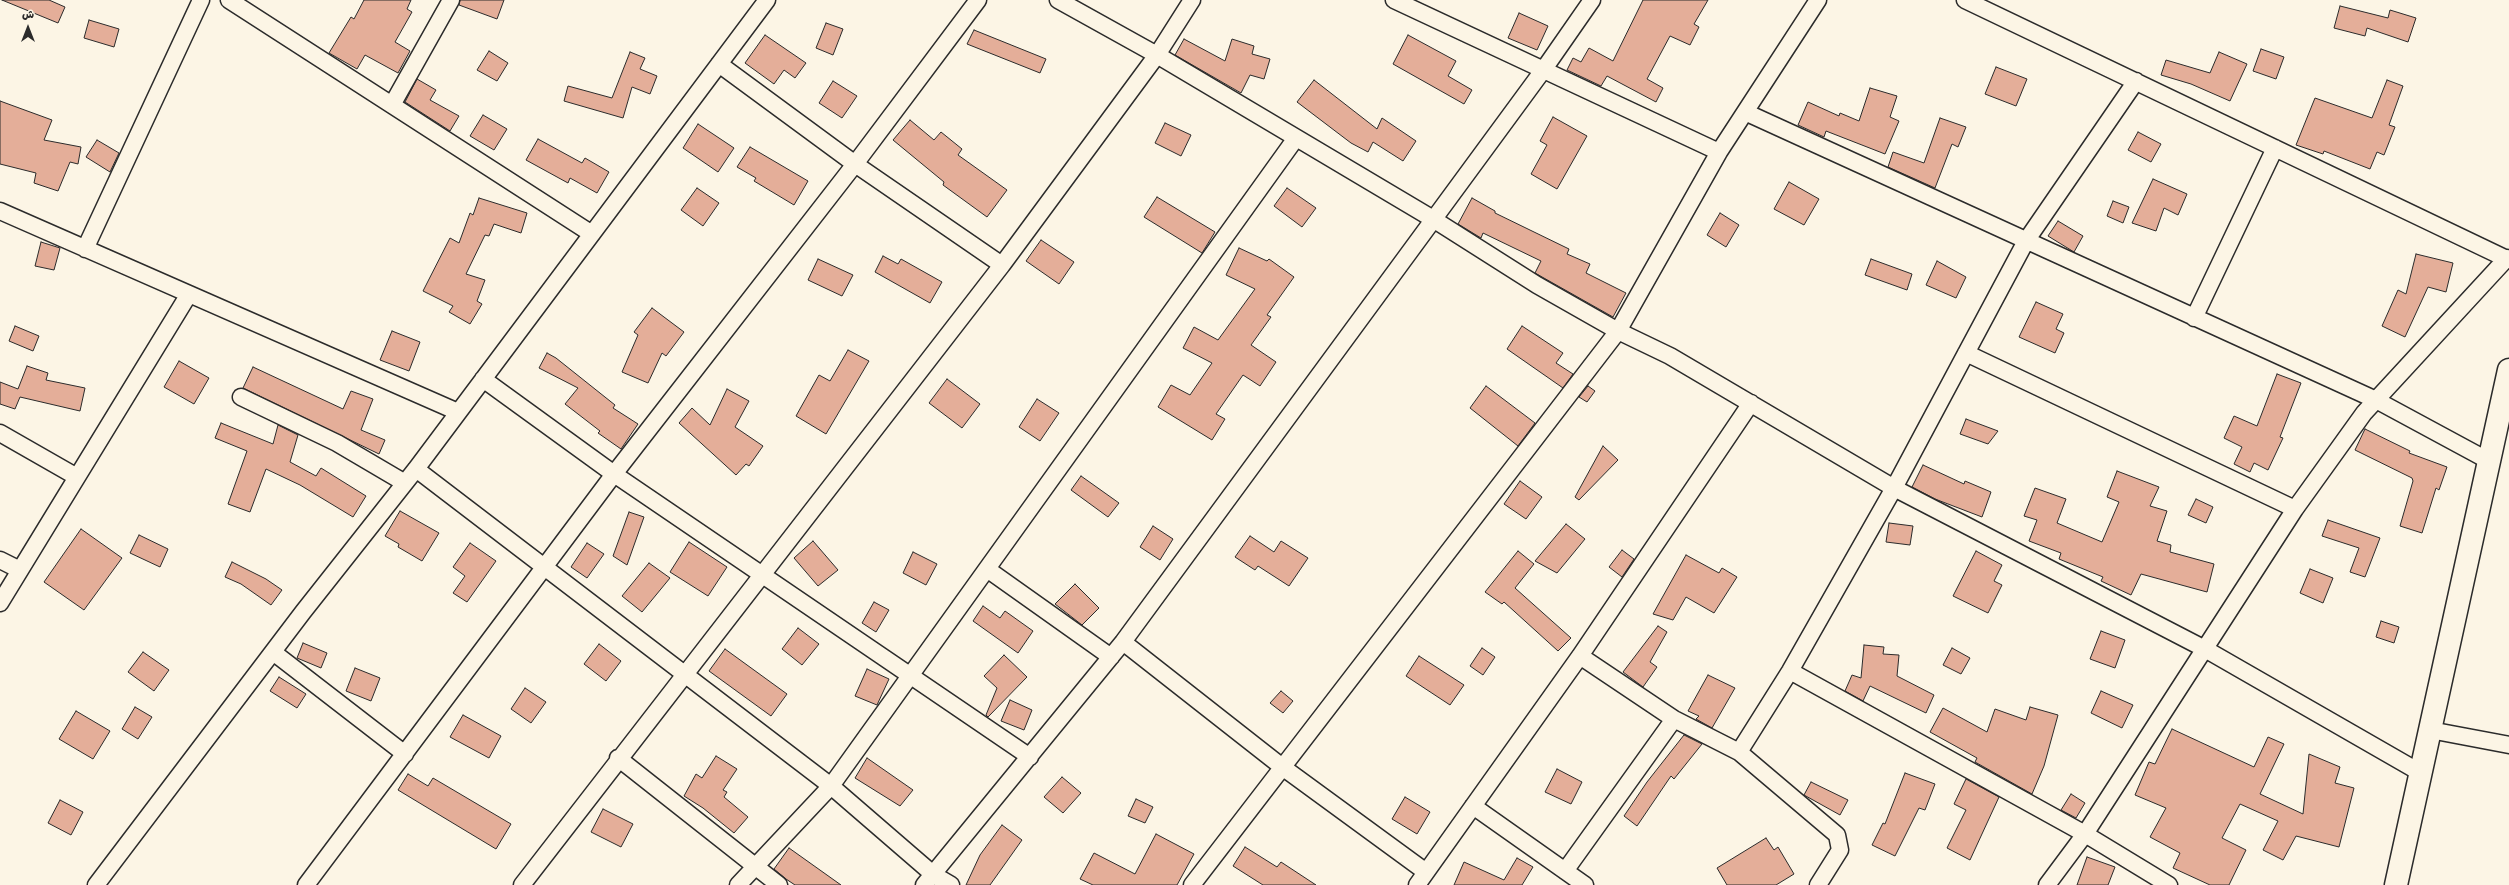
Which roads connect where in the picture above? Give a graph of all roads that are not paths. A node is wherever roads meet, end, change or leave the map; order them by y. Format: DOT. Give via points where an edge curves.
graph roads {
  1 [pos="202,0"];
  2 [pos="229,0"];
  3 [pos="451,0"];
  4 [pos="767,0"];
  5 [pos="978,0"];
  6 [pos="1058,0"];
  7 [pos="1192,0"];
  8 [pos="1394,0"];
  9 [pos="1592,0"];
  10 [pos="1818,0"];
  11 [pos="1965,0"];
  12 [pos="1156,55"];
  13 [pos="719,64"];
  14 [pos="1544,69"];
  15 [pos="2136,82"];
  16 [pos="392,105"];
  17 [pos="1745,112"];
  18 [pos="1296,138"];
  19 [pos="2275,148"];
  20 [pos="1719,152"];
  21 [pos="855,164"];
  22 [pos="0,212"];
  23 [pos="1433,219"];
  24 [pos="592,234"];
  25 [pos="2026,241"];
  26 [pos="85,249"];
  27 [pos="2508,259"];
  28 [pos="1002,265"];
  29 [pos="189,294"];
  30 [pos="2194,318"];
  31 [pos="1618,331"];
  32 [pos="1966,353"];
  33 [pos="2509,370"];
  34 [pos="483,379"];
  35 [pos="240,397"];
  36 [pos="2376,400"];
  37 [pos="1751,403"];
  38 [pos="458,412"];
  39 [pos="0,433"];
  40 [pos="2489,461"];
  41 [pos="416,469"];
  42 [pos="614,474"];
  43 [pos="77,477"];
  44 [pos="405,483"];
  45 [pos="1894,488"];
  46 [pos="2295,509"];
  47 [pos="0,560"];
  48 [pos="544,568"];
  49 [pos="987,569"];
  50 [pos="20,570"];
  51 [pos="764,575"];
  52 [pos="0,603"];
  53 [pos="1123,642"];
  54 [pos="2205,650"];
  55 [pos="274,652"];
  56 [pos="1580,656"];
  57 [pos="1111,657"];
  58 [pos="1790,671"];
  59 [pos="684,674"];
  60 [pos="910,676"];
  61 [pos="1674,719"];
  62 [pos="2430,730"];
  63 [pos="2509,745"];
  64 [pos="1739,752"];
  65 [pos="405,754"];
  66 [pos="1030,757"];
  67 [pos="618,758"];
  68 [pos="1281,766"];
  69 [pos="2421,773"];
  70 [pos="831,786"];
  71 [pos="1473,806"];
  72 [pos="2086,834"];
  73 [pos="756,867"];
  74 [pos="1565,871"];
  75 [pos="1421,879"];
  76 [pos="929,880"];
  77 [pos="96,885"];
  78 [pos="306,885"];
  79 [pos="522,885"];
  80 [pos="738,885"];
  81 [pos="778,885"];
  82 [pos="951,885"];
  83 [pos="1192,885"];
  84 [pos="1585,885"];
  85 [pos="1818,885"];
  86 [pos="2047,885"];
  87 [pos="2169,885"];
  88 [pos="2396,885"];
  1 -- 26 [label="street"];
  2 -- 16 [label="street"];
  3 -- 16 [label="street"];
  4 -- 13 [label="street"];
  5 -- 21 [label="street"];
  6 -- 12 [label="street"];
  7 -- 12 [label="street"];
  8 -- 14 [label="street"];
  9 -- 14 [label="street"];
  10 -- 17 [label="street"];
  11 -- 15 [label="street"];
  12 -- 18 [label="street"];
  12 -- 28 [label="street"];
  13 -- 21 [label="street"];
  13 -- 24 [label="street"];
  14 -- 20 [label="street"];
  14 -- 23 [label="street"];
  15 -- 19 [label="street"];
  15 -- 25 [label="street"];
  16 -- 24 [label="street"];
  17 -- 20 [label="street"];
  17 -- 25 [label="street"];
  18 -- 23 [label="street"];
  18 -- 49 [label="street"];
  19 -- 27 [label="street"];
  19 -- 30 [label="street"];
  20 -- 31 [label="street"];
  21 -- 28 [label="street"];
  21 -- 42 [label="street"];
  22 -- 26 [label="street"];
  23 -- 31 [label="street" via="1537,285"];
  23 -- 53 [label="street"];
  24 -- 34 [label="street"];
  25 -- 30 [label="street"];
  25 -- 32 [label="street"];
  26 -- 29 [label="street"];
  27 -- 36 [label="street"];
  28 -- 51 [label="street"];
  29 -- 38 [label="street"];
  29 -- 43 [label="street"];
  30 -- 36 [label="street"];
  31 -- 37 [label="street" via="1670,356"];
  31 -- 68 [label="street"];
  32 -- 45 [label="street"];
  32 -- 46 [label="street"];
  33 -- 40 [label="main road"];
  34 -- 38 [label="street"];
  34 -- 42 [label="street"];
  35 -- 44 [label="street" via="337,443"];
  36 -- 40 [label="street"];
  36 -- 46 [label="street"];
  37 -- 45 [label="street"];
  37 -- 56 [label="street"];
  38 -- 41 [label="street"];
  39 -- 43 [label="street"];
  40 -- 62 [label="main road"];
  41 -- 44 [label="street"];
  41 -- 48 [label="street"];
  42 -- 48 [label="street"];
  42 -- 51 [label="street"];
  43 -- 50 [label="street"];
  44 -- 55 [label="street"];
  45 -- 54 [label="street"];
  45 -- 58 [label="street"];
  46 -- 54 [label="street"];
  47 -- 50 [label="street"];
  48 -- 59 [label="street"];
  48 -- 65 [label="street"];
  49 -- 57 [label="street"];
  49 -- 60 [label="street"];
  50 -- 52 [label="street"];
  51 -- 59 [label="street"];
  51 -- 60 [label="street"];
  53 -- 57 [label="street"];
  53 -- 68 [label="street"];
  54 -- 69 [label="street"];
  54 -- 72 [label="street"];
  55 -- 65 [label="street"];
  55 -- 77 [label="street"];
  56 -- 61 [label="street"];
  56 -- 71 [label="street"];
  57 -- 66 [label="street"];
  58 -- 64 [label="street"];
  58 -- 72 [label="street"];
  59 -- 67 [label="street"];
  59 -- 70 [label="street"];
  60 -- 66 [label="street"];
  60 -- 70 [label="street"];
  61 -- 64 [label="street"];
  61 -- 74 [label="street"];
  62 -- 63 [label="street"];
  62 -- 69 [label="main road"];
  64 -- 85 [label="street" via="1837,835 1840,850"];
  65 -- 78 [label="street"];
  66 -- 76 [label="street"];
  67 -- 73 [label="street"];
  67 -- 79 [label="street"];
  68 -- 75 [label="street"];
  68 -- 83 [label="street"];
  69 -- 88 [label="main road"];
  70 -- 73 [label="street"];
  70 -- 76 [label="street"];
  71 -- 74 [label="street"];
  71 -- 75 [label="street"];
  72 -- 86 [label="street"];
  72 -- 87 [label="street"];
  73 -- 80 [label="street"];
  73 -- 81 [label="street"];
  74 -- 84 [label="street"];
  76 -- 82 [label="street"];
}
